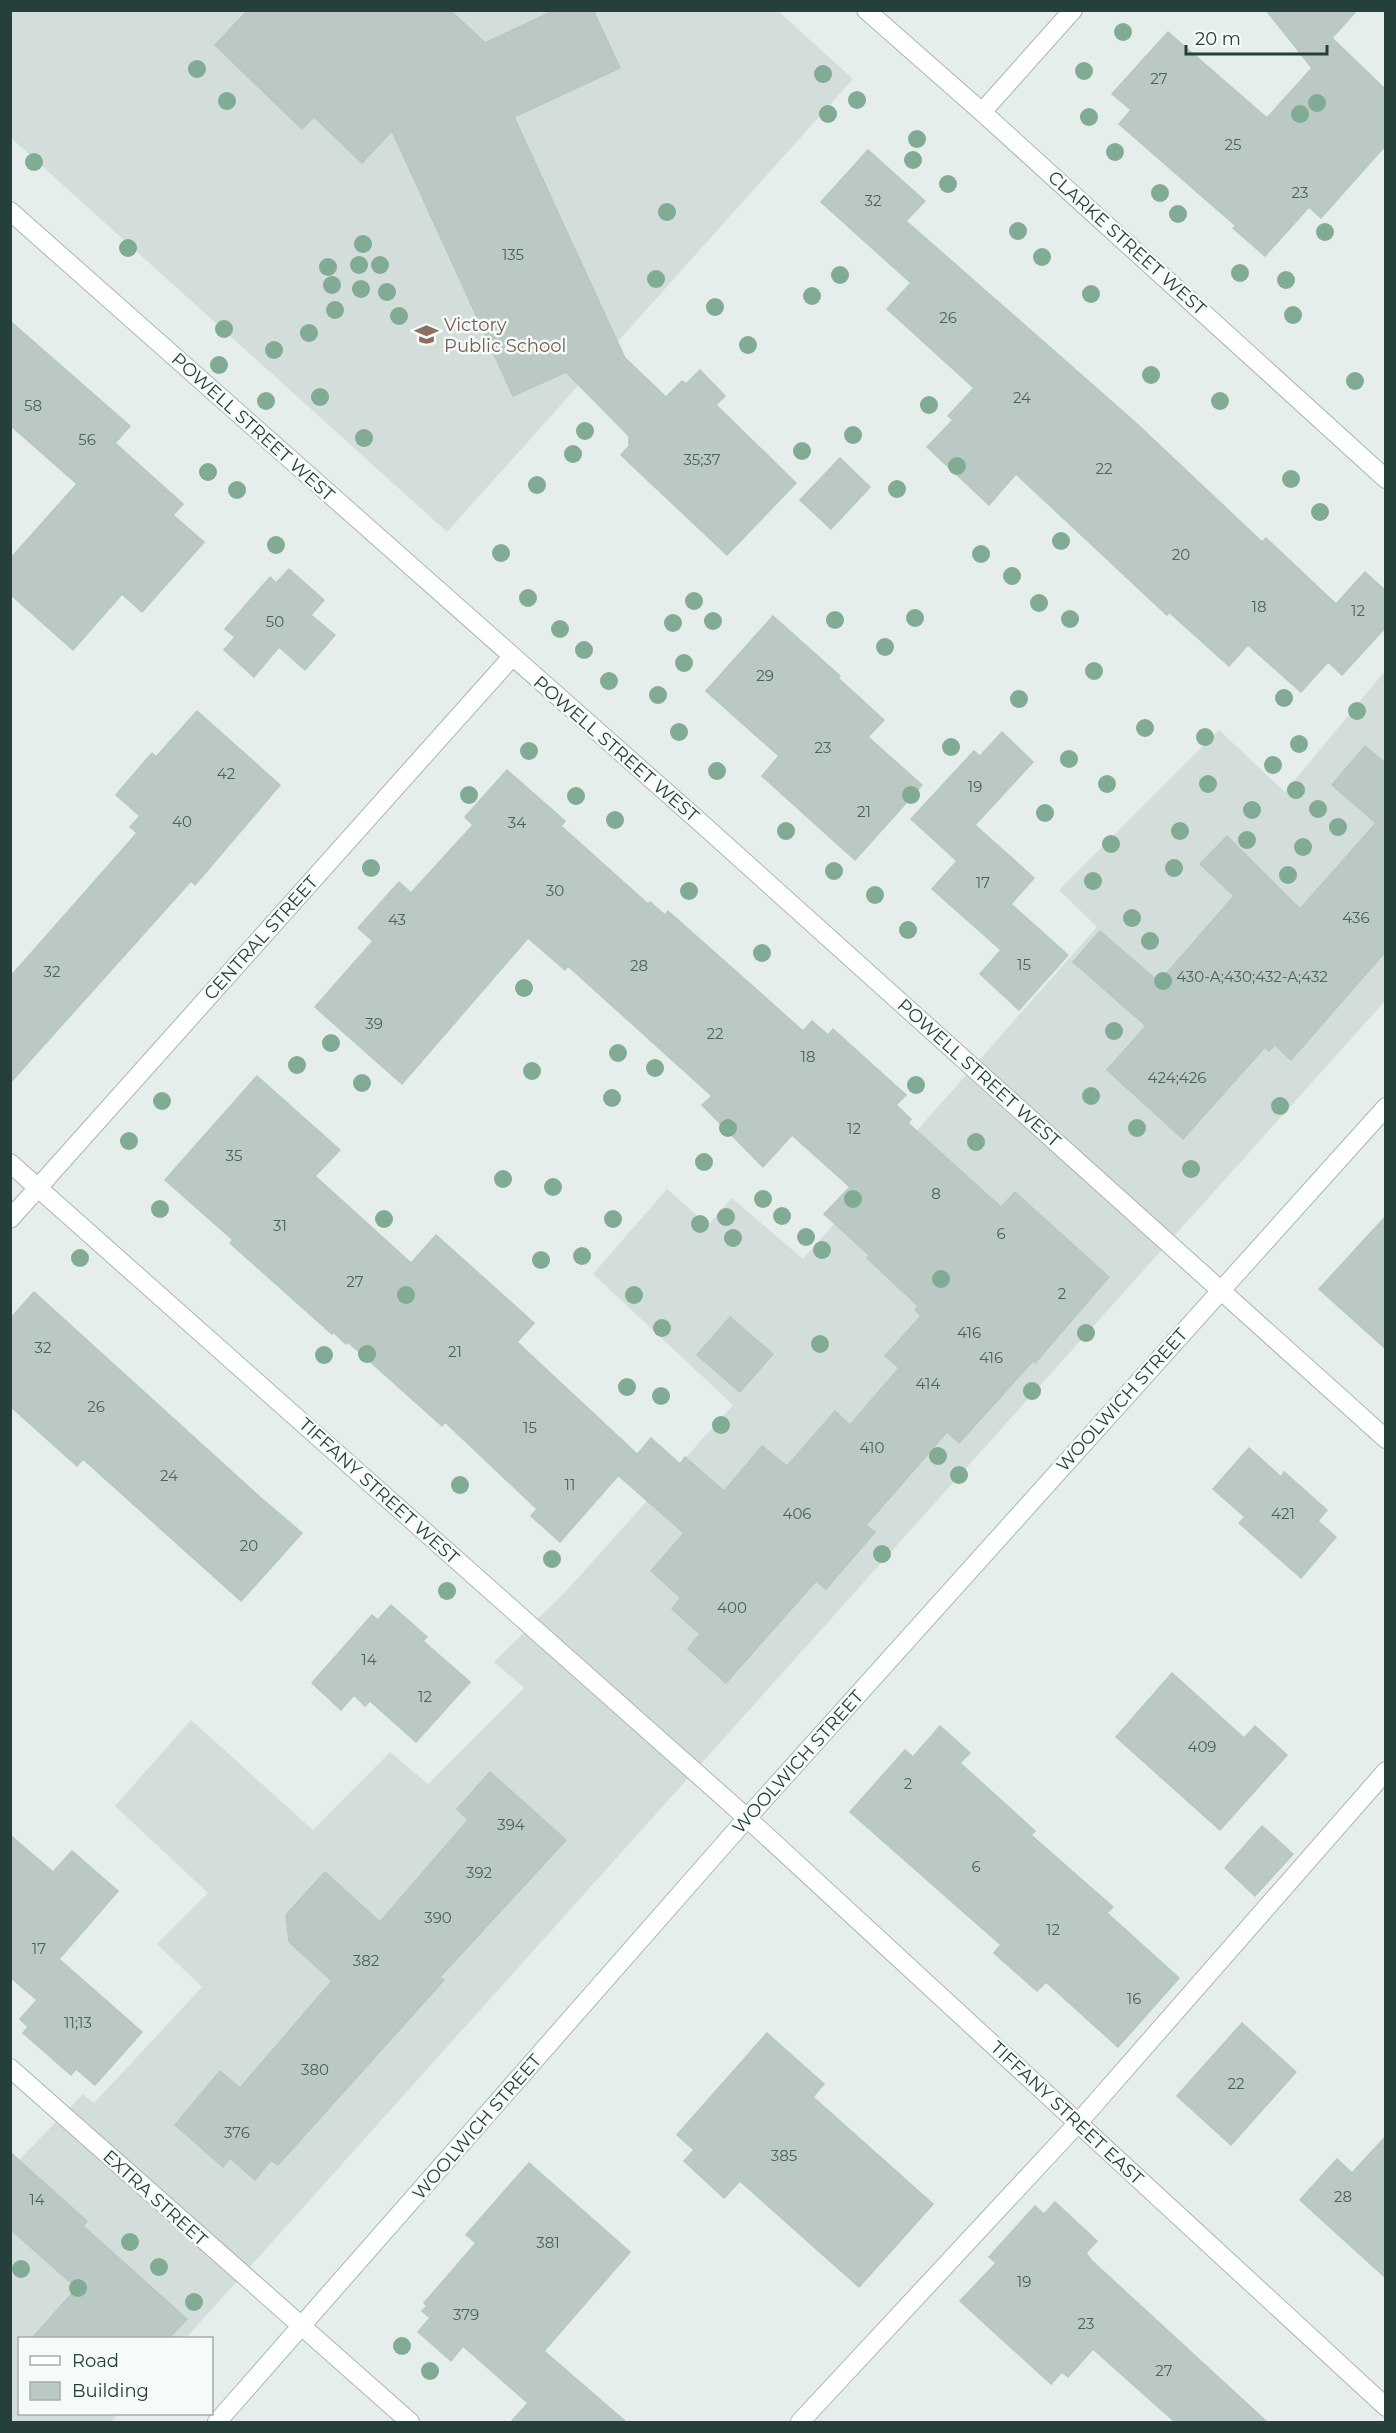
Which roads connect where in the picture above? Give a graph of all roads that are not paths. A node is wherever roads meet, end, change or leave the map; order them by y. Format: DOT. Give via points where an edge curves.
graph roads {
  1 [pos="866,10"];
  2 [pos="1073,10"];
  3 [pos="982,112"];
  4 [pos="10,211"];
  5 [pos="1386,479"];
  6 [pos="511,657"];
  7 [pos="1386,1107"];
  8 [pos="10,1163"];
  9 [pos="39,1188"];
  10 [pos="10,1219"];
  11 [pos="1222,1288"];
  12 [pos="1386,1438"];
  13 [pos="1386,1771"];
  14 [pos="747,1818"];
  15 [pos="10,2068"];
  16 [pos="1078,2123"];
  17 [pos="302,2327"];
  18 [pos="1386,2407"];
  19 [pos="217,2422"];
  20 [pos="410,2422"];
  21 [pos="800,2422"];
  1 -- 3 [label="street, CLARKE STREET WEST"];
  2 -- 3 [label="street"];
  3 -- 5 [label="street, CLARKE STREET WEST"];
  4 -- 6 [label="street, POWELL STREET WEST"];
  6 -- 9 [label="street, CENTRAL STREET"];
  6 -- 11 [label="street, POWELL STREET WEST"];
  7 -- 11 [label="street, WOOLWICH STREET"];
  8 -- 9 [label="street, TIFFANY STREET WEST"];
  9 -- 10 [label="street, CENTRAL STREET"];
  9 -- 14 [label="street, TIFFANY STREET WEST"];
  11 -- 12 [label="street, POWELL STREET WEST"];
  11 -- 14 [label="street, WOOLWICH STREET"];
  13 -- 16 [label="street"];
  14 -- 16 [label="street, TIFFANY STREET EAST"];
  14 -- 17 [label="street, WOOLWICH STREET"];
  15 -- 17 [label="street, EXTRA STREET"];
  16 -- 18 [label="street, TIFFANY STREET EAST"];
  16 -- 21 [label="street"];
  17 -- 19 [label="street, WOOLWICH STREET"];
  17 -- 20 [label="street, EXTRA STREET"];
}
